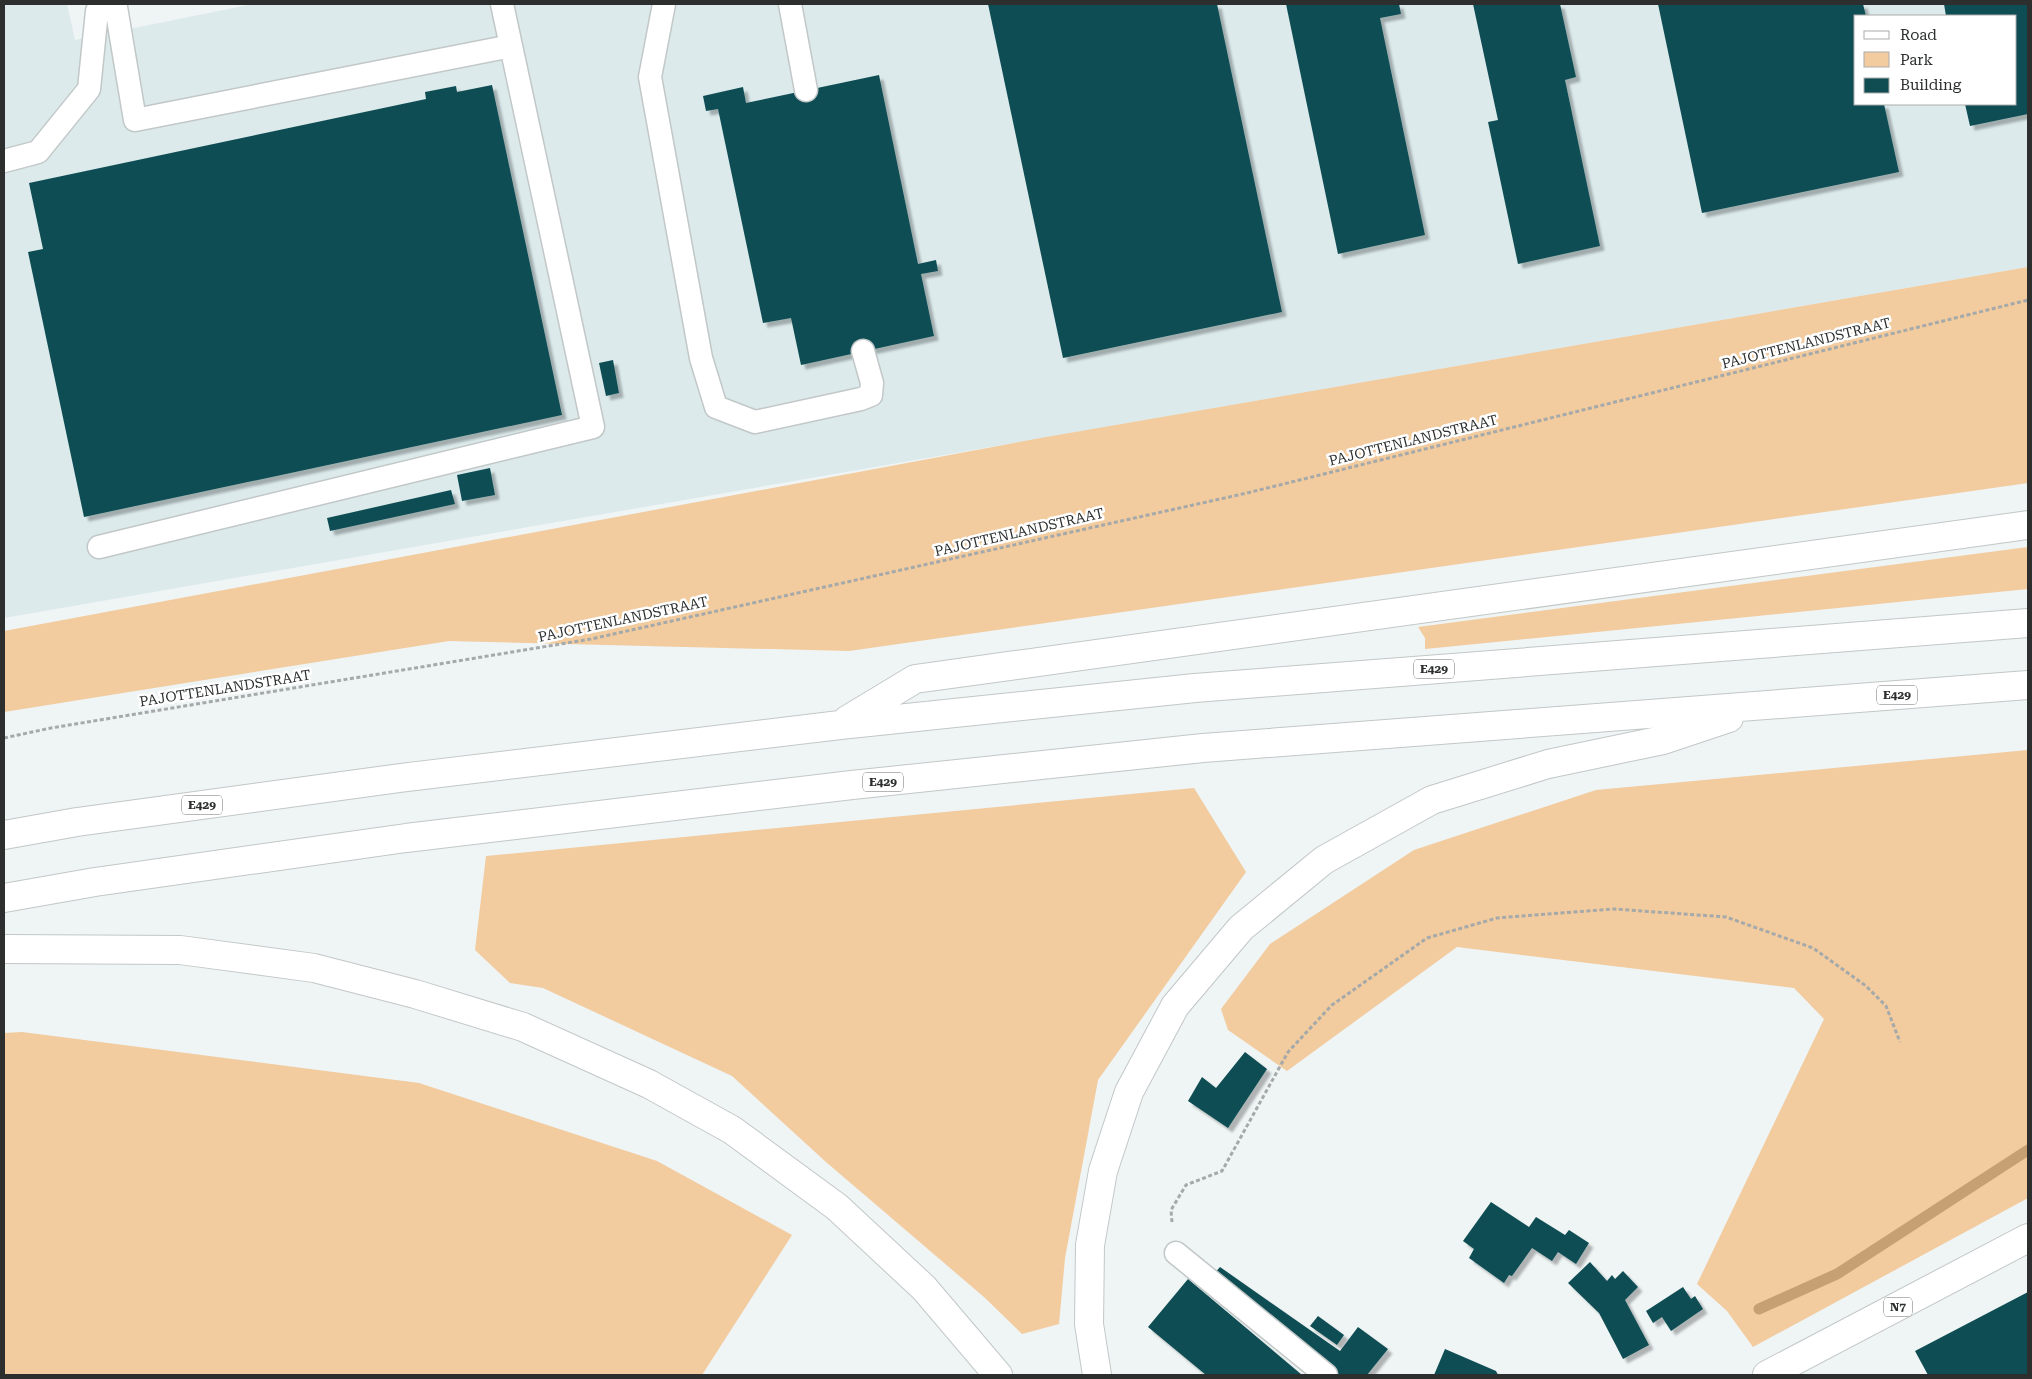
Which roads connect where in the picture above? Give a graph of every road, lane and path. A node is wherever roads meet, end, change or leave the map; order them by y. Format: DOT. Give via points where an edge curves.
graph roads {
  1 [pos="502,4"];
  2 [pos="664,4"];
  3 [pos="790,4"];
  4 [pos="511,46"];
  5 [pos="806,90"];
  6 [pos="4,161"];
  7 [pos="2028,300"];
  8 [pos="863,351"];
  9 [pos="2028,525"];
  10 [pos="99,547"];
  11 [pos="2028,623"];
  12 [pos="2028,685"];
  13 [pos="1766,705"];
  14 [pos="840,725"];
  15 [pos="4,738"];
  16 [pos="4,835"];
  17 [pos="4,898"];
  18 [pos="4,949"];
  19 [pos="1900,1042"];
  20 [pos="2028,1238"];
  21 [pos="1176,1253"];
  22 [pos="998,1375"];
  23 [pos="1097,1375"];
  24 [pos="1326,1375"];
  25 [pos="1767,1375"];
  1 -- 4 [label="lane"];
  2 -- 8 [label="lane" via="650,77 701,358 716,407 755,422 861,399 871,395 872,383"];
  3 -- 5 [label="lane"];
  4 -- 6 [label="lane" via="135,120 106,9 89,89 38,152"];
  4 -- 10 [label="lane" via="593,427"];
  7 -- 15 [label="path, PAJOTTENLANDSTRAAT" via="1247,493 591,639"];
  9 -- 14 [label="main road" via="915,679"];
  11 -- 14 [label="main road, E429" via="1205,687"];
  12 -- 13 [label="main road, E429"];
  13 -- 17 [label="main road, E429" via="1203,748 862,784 406,838"];
  13 -- 23 [label="main road" via="1663,740 1548,764 1432,800 1324,860 1240,928 1174,1006 1130,1092 1103,1170 1090,1245 1089,1324"];
  14 -- 16 [label="main road, E429" via="390,780 77,822"];
  18 -- 22 [label="main road" via="180,950 314,968 416,994 523,1027 649,1084 732,1130 837,1207 924,1288"];
  19 -- 21 [label="path" via="1886,1006 1866,986 1813,948 1726,916 1614,909 1497,918 1427,938 1332,1005 1288,1052 1222,1171 1186,1185 1171,1210"];
  20 -- 25 [label="main road, N7"];
  21 -- 24 [label="lane"];
}
